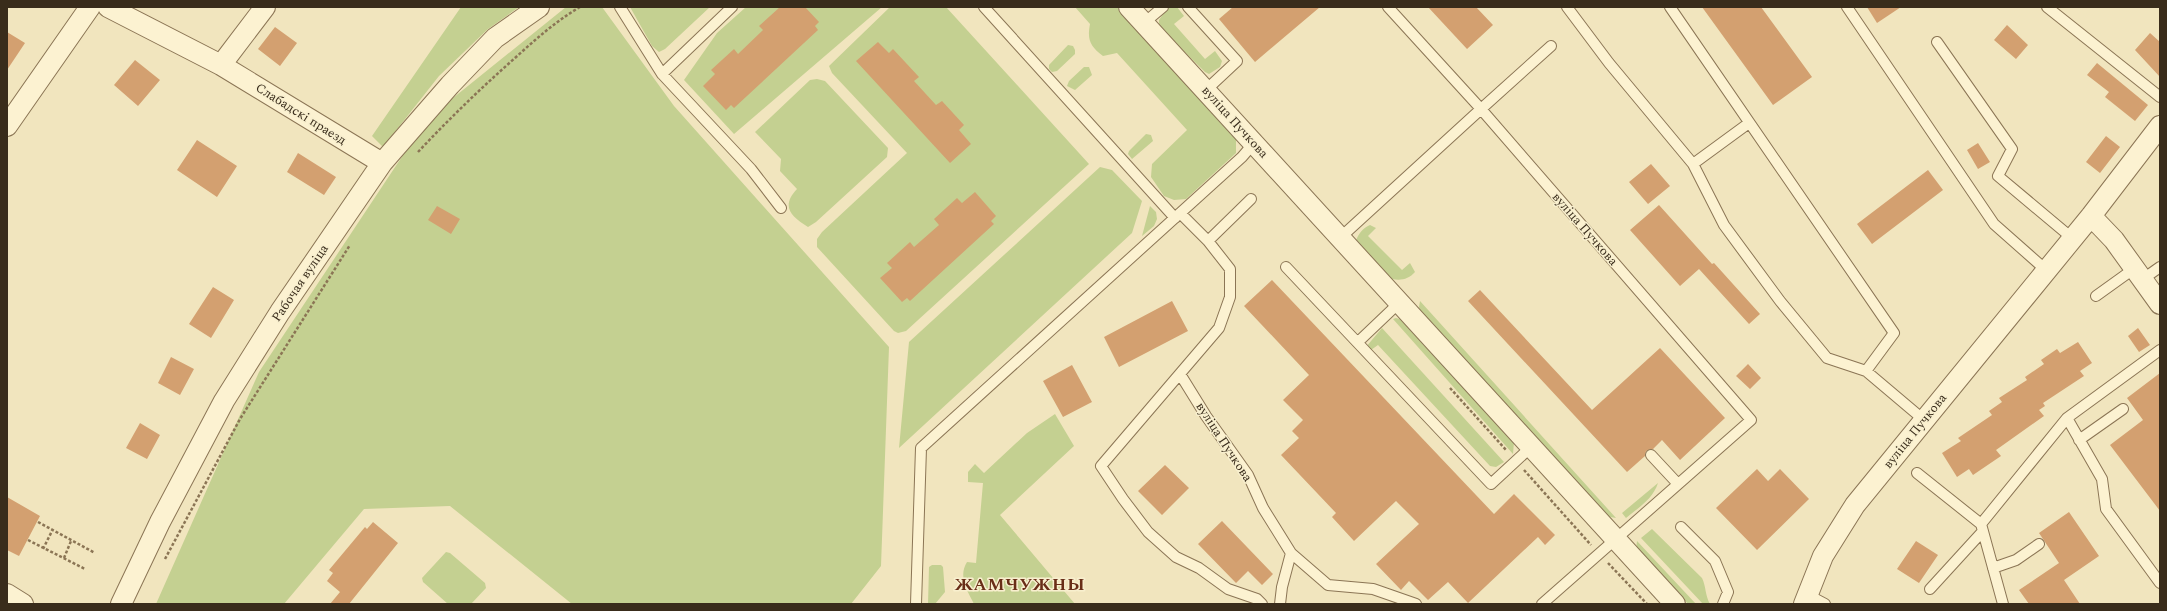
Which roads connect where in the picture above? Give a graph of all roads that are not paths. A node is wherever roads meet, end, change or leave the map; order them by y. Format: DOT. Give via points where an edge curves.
graph roads {
  1 [pos="90,7"];
  2 [pos="108,7"];
  3 [pos="265,7"];
  4 [pos="539,7"];
  5 [pos="620,7"];
  6 [pos="732,7"];
  7 [pos="984,7"];
  8 [pos="1129,7"];
  9 [pos="1163,7"];
  10 [pos="1188,7"];
  11 [pos="1388,7"];
  12 [pos="1567,7"];
  13 [pos="1670,7"];
  14 [pos="1847,7"];
  15 [pos="2047,7"];
  16 [pos="1144,23"];
  17 [pos="1937,42"];
  18 [pos="1551,46"];
  19 [pos="221,65"];
  20 [pos="662,74"];
  21 [pos="1206,90"];
  22 [pos="2160,97"];
  23 [pos="1480,108"];
  24 [pos="1750,123"];
  25 [pos="7,126"];
  26 [pos="2160,126"];
  27 [pos="1254,143"];
  28 [pos="382,163"];
  29 [pos="1693,164"];
  30 [pos="1251,199"];
  31 [pos="781,208"];
  32 [pos="1178,216"];
  33 [pos="2091,216"];
  34 [pos="1341,237"];
  35 [pos="2072,238"];
  36 [pos="1208,241"];
  37 [pos="1286,267"];
  38 [pos="2160,267"];
  39 [pos="2046,270"];
  40 [pos="2139,273"];
  41 [pos="2096,296"];
  42 [pos="1400,302"];
  43 [pos="2160,304"];
  44 [pos="1358,342"];
  45 [pos="2160,350"];
  46 [pos="1866,371"];
  47 [pos="1180,374"];
  48 [pos="2123,409"];
  49 [pos="2067,418"];
  50 [pos="1924,420"];
  51 [pos="2079,440"];
  52 [pos="1531,447"];
  53 [pos="1651,455"];
  54 [pos="1917,473"];
  55 [pos="1678,484"];
  56 [pos="1682,527"];
  57 [pos="1982,527"];
  58 [pos="1614,540"];
  59 [pos="2039,544"];
  60 [pos="1291,553"];
  61 [pos="1993,568"];
  62 [pos="2160,583"];
  63 [pos="1930,588"];
  64 [pos="7,594"];
  65 [pos="1806,599"];
  66 [pos="23,604"];
  67 [pos="121,604"];
  68 [pos="916,604"];
  69 [pos="1262,604"];
  70 [pos="1280,604"];
  71 [pos="1416,604"];
  72 [pos="1542,604"];
  73 [pos="1674,604"];
  74 [pos="1723,604"];
  75 [pos="1825,604"];
  76 [pos="2003,604"];
  1 -- 25 [label="street"];
  2 -- 19 [label="street, Слабадскі праезд"];
  3 -- 19 [label="street"];
  4 -- 28 [label="street, Рабочая вуліца" via="495,38"];
  5 -- 20 [label="lane"];
  6 -- 20 [label="lane"];
  7 -- 32 [label="lane"];
  8 -- 16 [label="street, вуліца Пучкова"];
  9 -- 16 [label="lane"];
  10 -- 21 [label="lane" via="1238,61"];
  11 -- 23 [label="lane"];
  12 -- 29 [label="lane" via="1609,63"];
  13 -- 24 [label="lane"];
  14 -- 39 [label="lane" via="1994,224"];
  15 -- 22 [label="lane"];
  16 -- 21 [label="street, вуліца Пучкова"];
  17 -- 35 [label="lane" via="2012,149 1998,176"];
  18 -- 23 [label="lane"];
  19 -- 28 [label="street, Слабадскі праезд"];
  20 -- 31 [label="lane" via="751,168"];
  21 -- 27 [label="street, вуліца Пучкова"];
  23 -- 34 [label="lane"];
  23 -- 55 [label="lane, вуліца Пучкова" via="1751,420"];
  24 -- 29 [label="lane"];
  24 -- 46 [label="lane" via="1894,333"];
  26 -- 33 [label="street, вуліца Пучкова"];
  27 -- 32 [label="lane"];
  27 -- 34 [label="street, вуліца Пучкова"];
  28 -- 67 [label="street, Рабочая вуліца" via="280,312 224,401 160,522"];
  29 -- 46 [label="lane" via="1724,225 1780,301 1827,358"];
  30 -- 36 [label="lane"];
  32 -- 36 [label="lane"];
  32 -- 68 [label="lane" via="921,448"];
  33 -- 35 [label="street, вуліца Пучкова"];
  33 -- 40 [label="street" via="2114,240"];
  34 -- 42 [label="street, вуліца Пучкова"];
  35 -- 39 [label="street, вуліца Пучкова"];
  36 -- 47 [label="lane" via="1230,270 1230,297 1219,328"];
  37 -- 44 [label="lane"];
  38 -- 40 [label="lane"];
  39 -- 50 [label="street, вуліца Пучкова"];
  40 -- 41 [label="lane"];
  40 -- 43 [label="street"];
  42 -- 44 [label="lane"];
  42 -- 52 [label="street, вуліца Пучкова"];
  44 -- 52 [label="lane" via="1491,484"];
  45 -- 49 [label="lane"];
  46 -- 50 [label="lane"];
  47 -- 60 [label="lane, вуліца Пучкова" via="1248,475 1263,508"];
  47 -- 69 [label="lane" via="1102,466 1148,532 1176,556 1228,589 1257,599"];
  48 -- 51 [label="lane"];
  49 -- 51 [label="lane"];
  49 -- 57 [label="lane"];
  50 -- 65 [label="street, вуліца Пучкова" via="1855,505 1823,556"];
  51 -- 62 [label="lane" via="2102,480 2106,509"];
  52 -- 58 [label="street, вуліца Пучкова"];
  53 -- 55 [label="lane"];
  54 -- 57 [label="lane"];
  55 -- 58 [label="lane, вуліца Пучкова"];
  56 -- 74 [label="lane" via="1715,561 1728,592"];
  57 -- 61 [label="lane"];
  57 -- 63 [label="lane"];
  58 -- 72 [label="lane, вуліца Пучкова"];
  58 -- 73 [label="street, вуліца Пучкова"];
  59 -- 61 [label="lane" via="2016,560"];
  60 -- 70 [label="lane"];
  60 -- 71 [label="lane, вуліца Пучкова" via="1328,585 1373,589"];
  61 -- 76 [label="lane"];
  64 -- 66 [label="street"];
  65 -- 75 [label="lane"];
}
